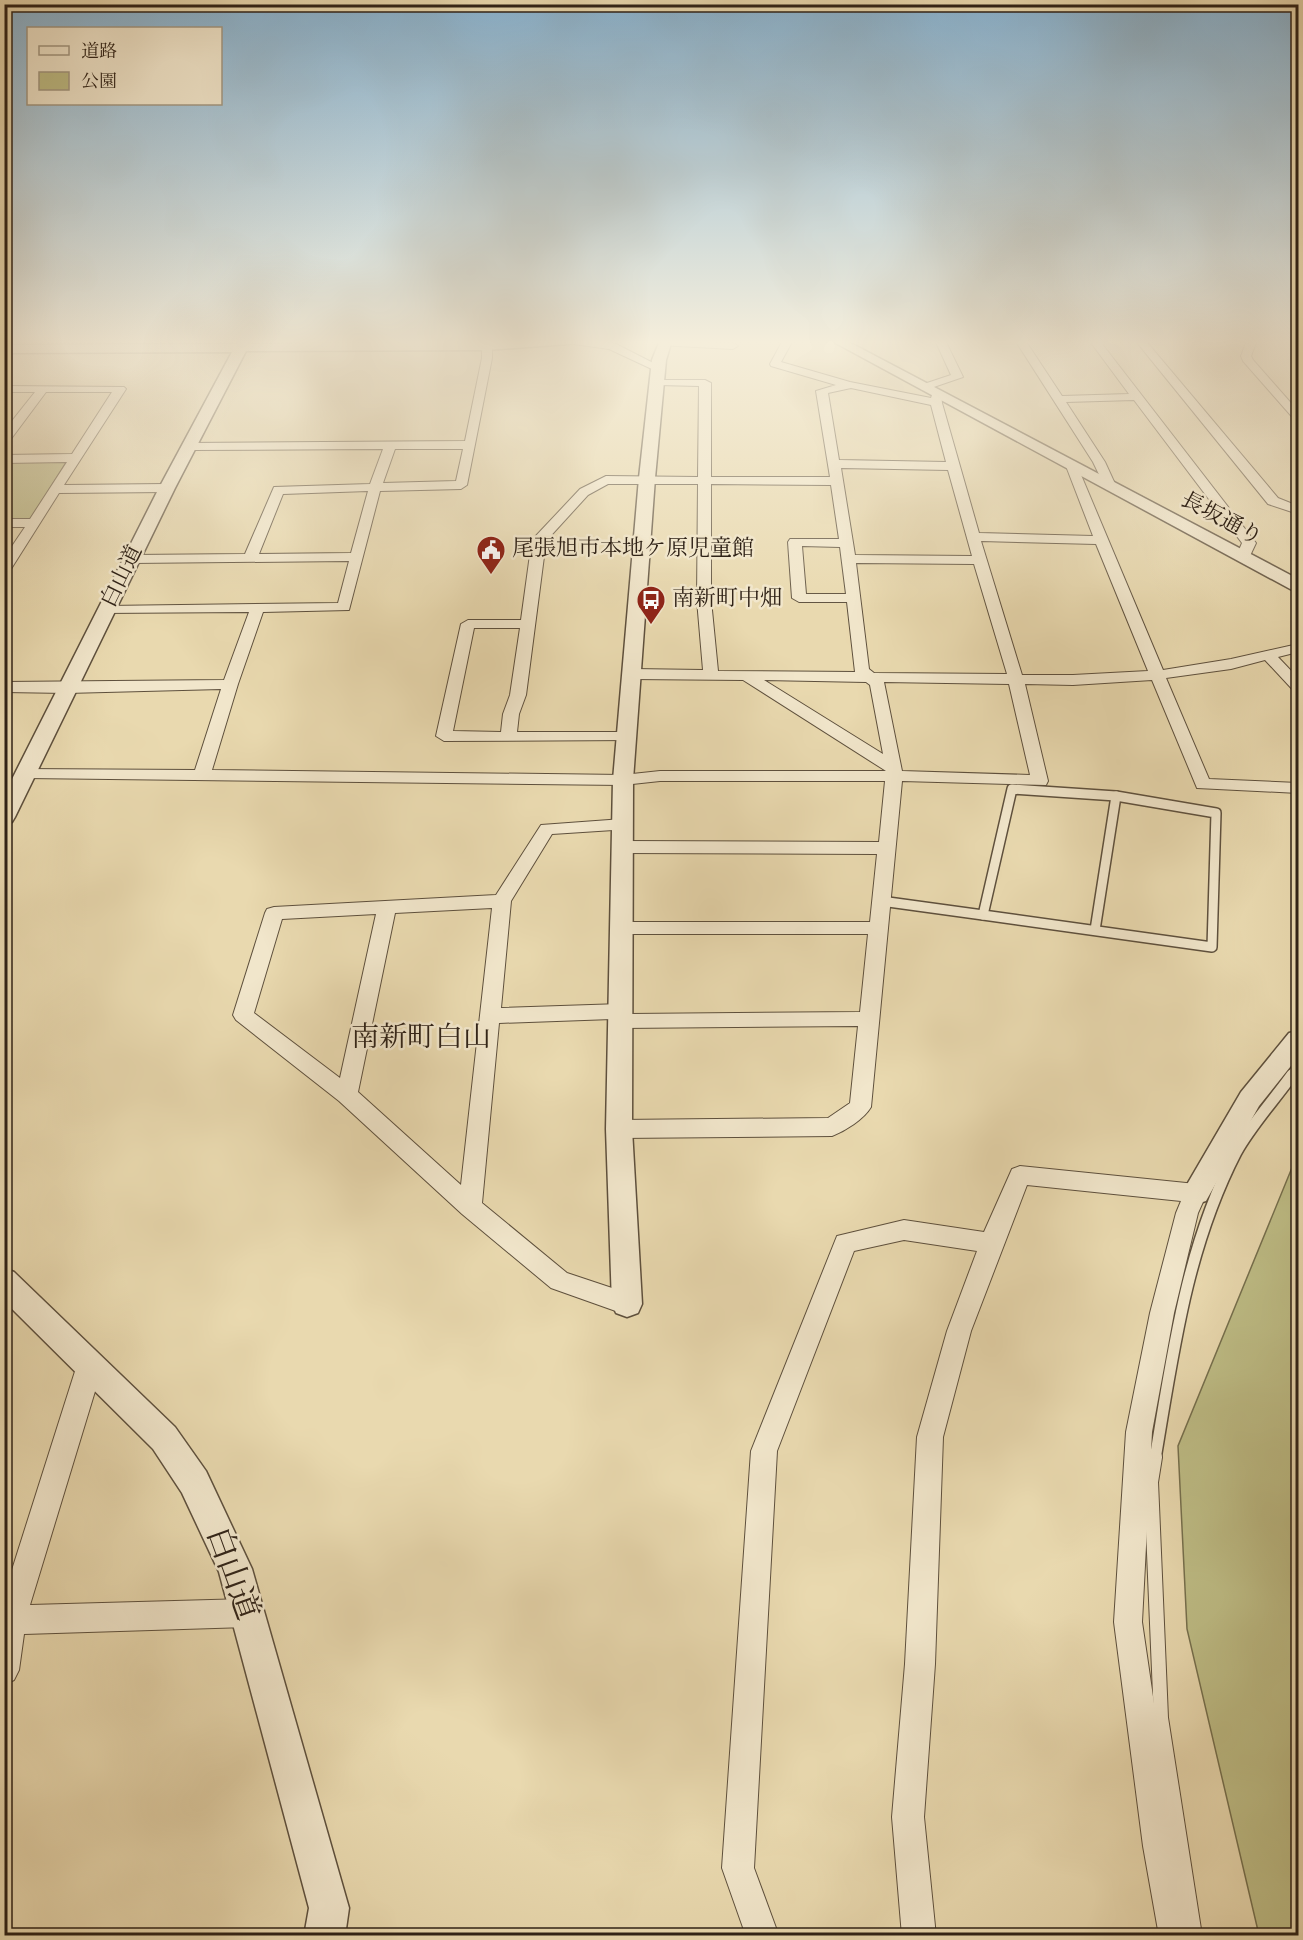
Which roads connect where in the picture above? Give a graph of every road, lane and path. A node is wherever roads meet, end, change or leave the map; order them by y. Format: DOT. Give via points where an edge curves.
graph roads {
  1 [pos="94,431"];
  2 [pos="199,431"];
  3 [pos="473,431"];
  4 [pos="652,431"];
  5 [pos="705,431"];
  6 [pos="828,431"];
  7 [pos="943,431"];
  8 [pos="1003,431"];
  9 [pos="1080,431"];
  10 [pos="1163,431"];
  11 [pos="1215,431"];
  12 [pos="390,445"];
  13 [pos="470,445"];
  14 [pos="191,446"];
  15 [pos="77,458"];
  16 [pos="4,459"];
  17 [pos="834,464"];
  18 [pos="952,466"];
  19 [pos="1072,466"];
  20 [pos="647,478"];
  21 [pos="706,480"];
  22 [pos="836,481"];
  23 [pos="1110,486"];
  24 [pos="375,487"];
  25 [pos="167,488"];
  26 [pos="58,489"];
  27 [pos="1299,510"];
  28 [pos="4,523"];
  29 [pos="33,524"];
  30 [pos="973,537"];
  31 [pos="1101,540"];
  32 [pos="846,543"];
  33 [pos="357,557"];
  34 [pos="1243,557"];
  35 [pos="250,558"];
  36 [pos="132,559"];
  37 [pos="849,559"];
  38 [pos="980,560"];
  39 [pos="4,569"];
  40 [pos="1299,586"];
  41 [pos="853,598"];
  42 [pos="106,610"];
  43 [pos="257,610"];
  44 [pos="527,624"];
  45 [pos="1299,648"];
  46 [pos="1268,655"];
  47 [pos="632,675"];
  48 [pos="711,675"];
  49 [pos="745,675"];
  50 [pos="1157,675"];
  51 [pos="867,677"];
  52 [pos="1016,679"];
  53 [pos="230,684"];
  54 [pos="4,687"];
  55 [pos="1299,687"];
  56 [pos="68,688"];
  57 [pos="509,736"];
  58 [pos="627,736"];
  59 [pos="26,773"];
  60 [pos="894,773"];
  61 [pos="201,775"];
  62 [pos="623,780"];
  63 [pos="1032,786"];
  64 [pos="1299,788"];
  65 [pos="1116,796"];
  66 [pos="4,817"];
  67 [pos="623,825"];
  68 [pos="623,847"];
  69 [pos="886,848"];
  70 [pos="502,901"];
  71 [pos="881,901"];
  72 [pos="387,906"];
  73 [pos="983,915"];
  74 [pos="622,928"];
  75 [pos="878,928"];
  76 [pos="1095,930"];
  77 [pos="490,1016"];
  78 [pos="621,1016"];
  79 [pos="869,1019"];
  80 [pos="1299,1040"];
  81 [pos="1299,1066"];
  82 [pos="347,1095"];
  83 [pos="619,1129"];
  84 [pos="1197,1193"];
  85 [pos="470,1207"];
  86 [pos="992,1243"];
  87 [pos="4,1281"];
  88 [pos="627,1304"];
  89 [pos="90,1365"];
  90 [pos="247,1613"];
  91 [pos="8,1620"];
  92 [pos="4,1670"];
  93 [pos="324,1935"];
  94 [pos="763,1935"];
  95 [pos="919,1935"];
  96 [pos="1176,1935"];
  97 [pos="1196,1935"];
  1 -- 15 [label="street"];
  2 -- 14 [label="street, 白山道"];
  3 -- 13 [label="street"];
  4 -- 20 [label="street"];
  5 -- 21 [label="street"];
  6 -- 17 [label="street"];
  7 -- 18 [label="street"];
  8 -- 19 [label="street, 長坂通り"];
  9 -- 23 [label="street"];
  10 -- 34 [label="street" via="1249,543"];
  11 -- 27 [label="street" via="1273,501"];
  12 -- 13 [label="street"];
  12 -- 14 [label="street"];
  12 -- 24 [label="street"];
  13 -- 24 [label="street" via="461,485"];
  14 -- 25 [label="street, 白山道"];
  15 -- 16 [label="street"];
  15 -- 26 [label="street"];
  17 -- 18 [label="street"];
  17 -- 22 [label="street"];
  18 -- 30 [label="street"];
  19 -- 23 [label="street, 長坂通り"];
  19 -- 31 [label="street"];
  20 -- 21 [label="street"];
  20 -- 44 [label="street" via="606,480 584,492 539,540"];
  20 -- 47 [label="street"];
  21 -- 22 [label="street"];
  21 -- 48 [label="street" via="704,600"];
  22 -- 32 [label="street"];
  23 -- 34 [label="street, 長坂通り"];
  24 -- 33 [label="street"];
  24 -- 35 [label="street" via="278,490"];
  25 -- 26 [label="street"];
  25 -- 36 [label="street, 白山道"];
  26 -- 29 [label="street"];
  28 -- 29 [label="street"];
  29 -- 39 [label="street"];
  30 -- 31 [label="street"];
  30 -- 38 [label="street"];
  31 -- 50 [label="street"];
  32 -- 37 [label="street"];
  32 -- 41 [label="street" via="795,542 799,598"];
  33 -- 35 [label="street"];
  33 -- 43 [label="street" via="344,608"];
  34 -- 40 [label="street, 長坂通り"];
  35 -- 36 [label="street"];
  36 -- 42 [label="street, 白山道"];
  37 -- 38 [label="street"];
  37 -- 41 [label="street"];
  38 -- 52 [label="street"];
  41 -- 51 [label="street" via="862,671"];
  42 -- 43 [label="street"];
  42 -- 56 [label="street, 白山道"];
  43 -- 53 [label="street"];
  44 -- 57 [label="street"];
  44 -- 57 [label="street" via="468,624 444,736"];
  45 -- 46 [label="street"];
  46 -- 50 [label="street"];
  46 -- 55 [label="street"];
  47 -- 48 [label="street"];
  47 -- 58 [label="street"];
  48 -- 49 [label="street"];
  49 -- 51 [label="street"];
  49 -- 60 [label="street"];
  50 -- 52 [label="street" via="1073,681"];
  50 -- 64 [label="street" via="1203,784"];
  51 -- 52 [label="street"];
  51 -- 60 [label="street" via="878,683"];
  52 -- 63 [label="street" via="1040,781"];
  53 -- 56 [label="street"];
  53 -- 61 [label="street"];
  54 -- 56 [label="street"];
  56 -- 59 [label="street, 白山道"];
  57 -- 58 [label="street"];
  58 -- 62 [label="street"];
  59 -- 61 [label="street"];
  59 -- 66 [label="street, 白山道"];
  60 -- 62 [label="street" via="660,776"];
  60 -- 63 [label="street" via="993,778"];
  60 -- 69 [label="street"];
  61 -- 62 [label="street"];
  62 -- 67 [label="street"];
  63 -- 65 [label="lane"];
  63 -- 73 [label="lane" via="1012,789"];
  65 -- 76 [label="lane"];
  65 -- 76 [label="lane" via="1216,813 1212,947"];
  67 -- 68 [label="street"];
  67 -- 70 [label="street" via="547,829"];
  68 -- 69 [label="street"];
  68 -- 74 [label="street"];
  69 -- 71 [label="street"];
  70 -- 72 [label="street"];
  70 -- 77 [label="street"];
  71 -- 73 [label="lane"];
  71 -- 75 [label="street"];
  72 -- 82 [label="street"];
  72 -- 82 [label="street" via="274,913 243,1015"];
  73 -- 76 [label="lane"];
  74 -- 75 [label="street"];
  74 -- 78 [label="street"];
  75 -- 79 [label="street"];
  77 -- 78 [label="street"];
  77 -- 85 [label="street"];
  78 -- 79 [label="street"];
  78 -- 83 [label="street"];
  79 -- 83 [label="street" via="860,1107 832,1127"];
  80 -- 84 [label="street" via="1250,1099"];
  81 -- 97 [label="lane" via="1237,1151 1199,1237 1177,1326 1151,1482 1161,1718"];
  82 -- 85 [label="street"];
  83 -- 88 [label="street"];
  84 -- 86 [label="street" via="1020,1175"];
  84 -- 96 [label="street" via="1187,1213 1162,1313 1138,1432 1128,1622 1159,1846"];
  85 -- 88 [label="street" via="559,1281"];
  86 -- 94 [label="street" via="904,1230 845,1243 764,1451 738,1869"];
  86 -- 95 [label="street" via="959,1331 930,1437 920,1664 908,1817"];
  87 -- 89 [label="street, 白山道"];
  89 -- 90 [label="street, 白山道" via="165,1438 194,1482 235,1569"];
  89 -- 91 [label="street"];
  90 -- 91 [label="street"];
  90 -- 93 [label="street, 白山道" via="330,1908"];
  91 -- 92 [label="street"];
}
